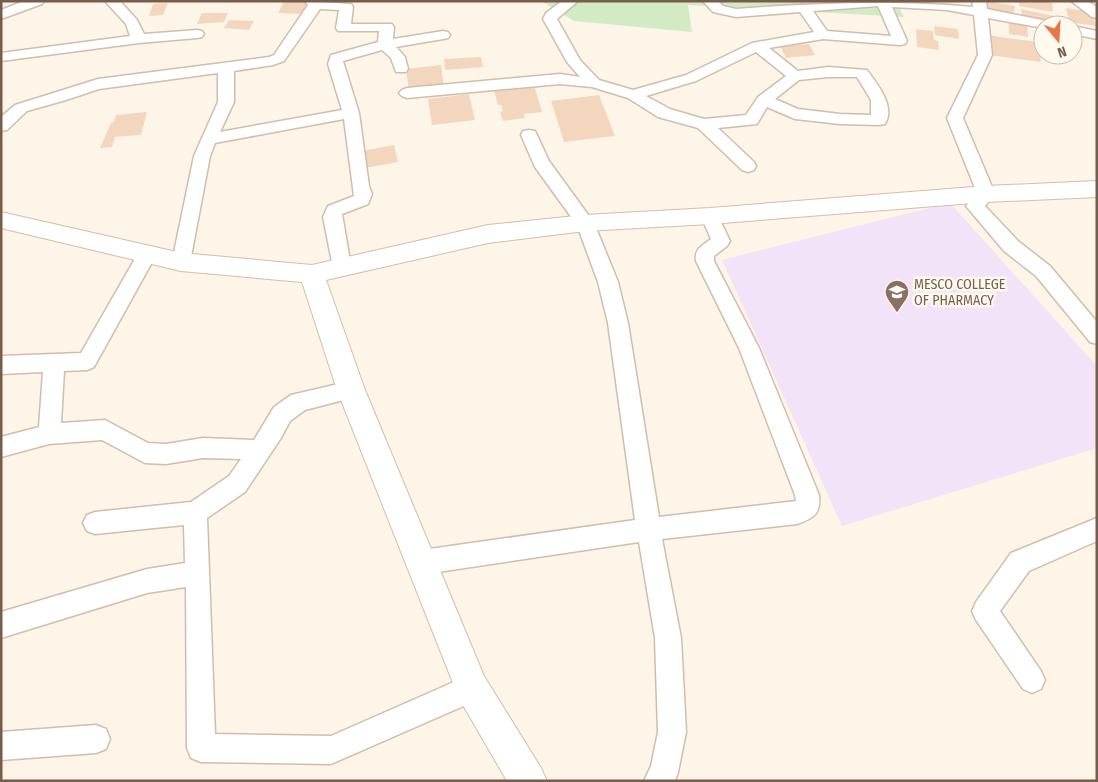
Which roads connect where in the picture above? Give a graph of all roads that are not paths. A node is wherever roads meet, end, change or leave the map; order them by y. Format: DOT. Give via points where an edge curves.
graph roads {
  1 [pos="37,1"];
  2 [pos="112,1"];
  3 [pos="571,1"];
  4 [pos="710,1"];
  5 [pos="1077,1"];
  6 [pos="315,2"];
  7 [pos="883,2"];
  8 [pos="979,6"];
  9 [pos="804,8"];
  10 [pos="1097,14"];
  11 [pos="1,15"];
  12 [pos="1033,21"];
  13 [pos="1083,32"];
  14 [pos="197,34"];
  15 [pos="443,35"];
  16 [pos="823,35"];
  17 [pos="1097,35"];
  18 [pos="138,39"];
  19 [pos="385,45"];
  20 [pos="757,46"];
  21 [pos="1,57"];
  22 [pos="226,68"];
  23 [pos="402,69"];
  24 [pos="795,76"];
  25 [pos="594,83"];
  26 [pos="407,93"];
  27 [pos="634,95"];
  28 [pos="764,100"];
  29 [pos="351,113"];
  30 [pos="704,124"];
  31 [pos="1,126"];
  32 [pos="529,134"];
  33 [pos="208,140"];
  34 [pos="748,166"];
  35 [pos="1097,189"];
  36 [pos="986,194"];
  37 [pos="710,216"];
  38 [pos="1,220"];
  39 [pos="585,223"];
  40 [pos="147,255"];
  41 [pos="181,262"];
  42 [pos="342,267"];
  43 [pos="312,274"];
  44 [pos="1097,336"];
  45 [pos="54,362"];
  46 [pos="1,365"];
  47 [pos="351,390"];
  48 [pos="49,434"];
  49 [pos="1,447"];
  50 [pos="259,450"];
  51 [pos="195,513"];
  52 [pos="96,523"];
  53 [pos="649,529"];
  54 [pos="1097,529"];
  55 [pos="198,573"];
  56 [pos="440,609"];
  57 [pos="1,625"];
  58 [pos="1032,680"];
  59 [pos="472,688"];
  60 [pos="96,739"];
  61 [pos="1,746"];
  62 [pos="528,781"];
  63 [pos="658,781"];
  1 -- 11 [label="street"];
  2 -- 18 [label="street" via="132,22"];
  3 -- 25 [label="street" via="550,19 574,62"];
  4 -- 9 [label="street" via="718,9 736,12"];
  5 -- 10 [label="street"];
  6 -- 19 [label="street" via="346,7 343,28 387,27"];
  6 -- 22 [label="street" via="278,58 264,64"];
  7 -- 8 [label="street"];
  7 -- 9 [label="street"];
  7 -- 16 [label="street" via="900,41"];
  8 -- 12 [label="street"];
  8 -- 36 [label="street" via="985,55 955,118"];
  9 -- 16 [label="street"];
  13 -- 17 [label="street"];
  14 -- 18 [label="street"];
  15 -- 19 [label="street"];
  16 -- 20 [label="street"];
  18 -- 21 [label="street"];
  19 -- 23 [label="street" via="398,57"];
  19 -- 29 [label="street" via="336,58 335,64"];
  20 -- 24 [label="street"];
  20 -- 27 [label="street" via="691,78"];
  22 -- 31 [label="street" via="98,84 62,98 21,108"];
  22 -- 33 [label="street" via="226,102"];
  24 -- 28 [label="street"];
  24 -- 28 [label="street" via="828,72 862,73 879,100 879,120 795,114"];
  25 -- 26 [label="street" via="560,79"];
  25 -- 27 [label="street"];
  27 -- 30 [label="street" via="664,113"];
  28 -- 30 [label="street" via="751,120"];
  29 -- 33 [label="street"];
  29 -- 42 [label="street" via="363,194 362,200 341,206 334,210 332,216"];
  30 -- 34 [label="street"];
  32 -- 39 [label="street" via="541,163"];
  33 -- 41 [label="street"];
  35 -- 36 [label="main road"];
  36 -- 37 [label="main road"];
  36 -- 44 [label="street" via="975,206 1011,246 1043,271"];
  37 -- 39 [label="main road"];
  37 -- 53 [label="street" via="721,241 704,254 705,260 749,348 807,496 808,506 797,513"];
  38 -- 40 [label="main road"];
  39 -- 42 [label="main road" via="488,234"];
  39 -- 53 [label="street" via="617,315"];
  40 -- 41 [label="main road"];
  40 -- 45 [label="street" via="87,361"];
  41 -- 43 [label="main road"];
  42 -- 43 [label="main road"];
  43 -- 47 [label="main road"];
  45 -- 46 [label="street"];
  45 -- 48 [label="street"];
  47 -- 50 [label="street" via="299,402 282,414"];
  47 -- 56 [label="main road"];
  48 -- 49 [label="street"];
  48 -- 50 [label="street" via="105,430 145,453 166,454 203,448"];
  50 -- 51 [label="street" via="237,484"];
  51 -- 52 [label="street" via="129,517"];
  51 -- 55 [label="street"];
  53 -- 56 [label="street" via="422,562"];
  53 -- 63 [label="street" via="668,638 672,732 664,772"];
  54 -- 58 [label="street" via="1020,562 985,610"];
  55 -- 57 [label="street" via="147,581"];
  55 -- 59 [label="street" via="201,748 331,750"];
  56 -- 59 [label="main road"];
  59 -- 62 [label="main road"];
  60 -- 61 [label="street"];
}
